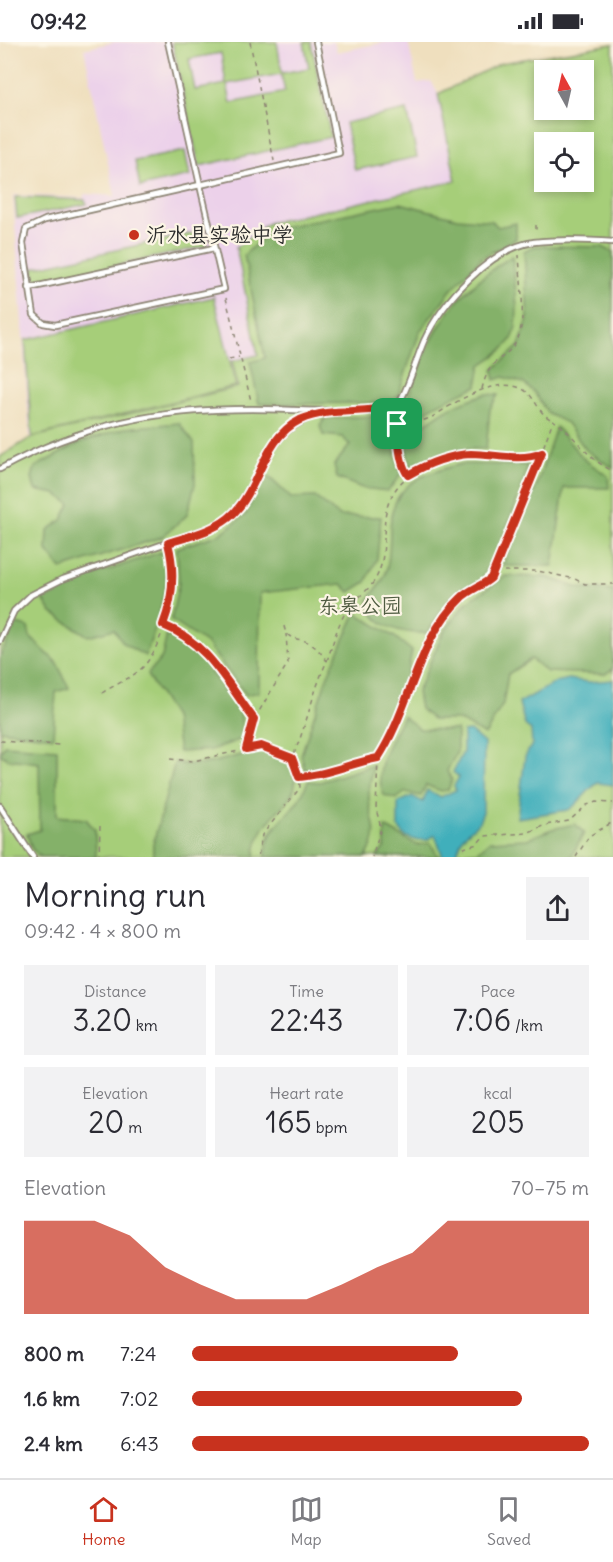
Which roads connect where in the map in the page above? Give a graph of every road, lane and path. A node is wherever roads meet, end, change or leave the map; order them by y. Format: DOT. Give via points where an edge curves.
graph roads {
  1 [pos="168,42"];
  2 [pos="250,42"];
  3 [pos="316,42"];
  4 [pos="276,168"];
  5 [pos="200,185"];
  6 [pos="613,242"];
  7 [pos="214,248"];
  8 [pos="519,248"];
  9 [pos="29,288"];
  10 [pos="224,288"];
  11 [pos="240,357"];
  12 [pos="229,359"];
  13 [pos="482,390"];
  14 [pos="391,407"];
  15 [pos="253,409"];
  16 [pos="335,411"];
  17 [pos="553,420"];
  18 [pos="397,424"];
  19 [pos="542,453"];
  20 [pos="0,470"];
  21 [pos="613,471"];
  22 [pos="408,475"];
  23 [pos="168,543"];
  24 [pos="494,571"];
  25 [pos="613,584"];
  26 [pos="163,625"];
  27 [pos="284,626"];
  28 [pos="285,633"];
  29 [pos="0,641"];
  30 [pos="327,661"];
  31 [pos="102,693"];
  32 [pos="254,719"];
  33 [pos="0,741"];
  34 [pos="60,745"];
  35 [pos="246,749"];
  36 [pos="292,758"];
  37 [pos="378,758"];
  38 [pos="170,759"];
  39 [pos="299,777"];
  40 [pos="613,803"];
  41 [pos="0,806"];
  42 [pos="613,822"];
  43 [pos="100,826"];
  44 [pos="33,857"];
  45 [pos="99,857"];
  46 [pos="258,857"];
  47 [pos="372,857"];
  48 [pos="459,857"];
  49 [pos="576,857"];
  1 -- 5 [label="lane"];
  2 -- 4 [label="path"];
  3 -- 4 [label="lane" via="339,153"];
  4 -- 5 [label="lane"];
  5 -- 7 [label="lane"];
  5 -- 9 [label="lane" via="32,225 23,238"];
  6 -- 8 [label="lane" via="532,242"];
  7 -- 9 [label="lane"];
  7 -- 10 [label="lane"];
  8 -- 13 [label="path" via="522,323 517,340 490,365"];
  8 -- 14 [label="lane" via="477,271 460,288 432,325 398,405"];
  9 -- 10 [label="lane" via="34,315 48,325"];
  10 -- 11 [label="path"];
  11 -- 12 [label="path"];
  11 -- 15 [label="path"];
  13 -- 17 [label="path" via="519,387"];
  13 -- 18 [label="path" via="445,406 433,416"];
  14 -- 16 [label="lane"];
  14 -- 18 [label="path"];
  15 -- 16 [label="lane"];
  15 -- 20 [label="lane" via="173,413 94,428 58,440"];
  16 -- 23 [label="lane" via="299,421 281,435 236,512 221,524"];
  17 -- 19 [label="path"];
  17 -- 21 [label="path" via="565,428 586,455"];
  18 -- 22 [label="path" via="401,457"];
  19 -- 22 [label="path" via="524,457 469,454 426,464"];
  19 -- 24 [label="path"];
  22 -- 30 [label="path" via="388,504 378,575 346,611"];
  23 -- 26 [label="path" via="172,585"];
  23 -- 29 [label="lane" via="63,579 31,596 14,611"];
  24 -- 25 [label="path" via="538,571 585,584"];
  24 -- 37 [label="path" via="478,589 462,596 435,630 404,708"];
  26 -- 31 [label="path" via="142,668"];
  26 -- 32 [label="path" via="182,633 222,671"];
  27 -- 28 [label="path"];
  28 -- 30 [label="path" via="309,643"];
  28 -- 32 [label="path" via="288,663"];
  30 -- 36 [label="path"];
  32 -- 35 [label="path"];
  33 -- 34 [label="path"];
  35 -- 36 [label="path" via="261,746"];
  35 -- 38 [label="path" via="193,761"];
  36 -- 39 [label="path"];
  37 -- 39 [label="path" via="327,774"];
  37 -- 47 [label="path" via="376,809 381,828"];
  39 -- 46 [label="path" via="300,788 262,835"];
  40 -- 48 [label="path" via="587,805 569,821 527,833 484,836 477,844 464,848"];
  41 -- 44 [label="lane"];
  42 -- 49 [label="path" via="590,836"];
  43 -- 45 [label="path"];
}
